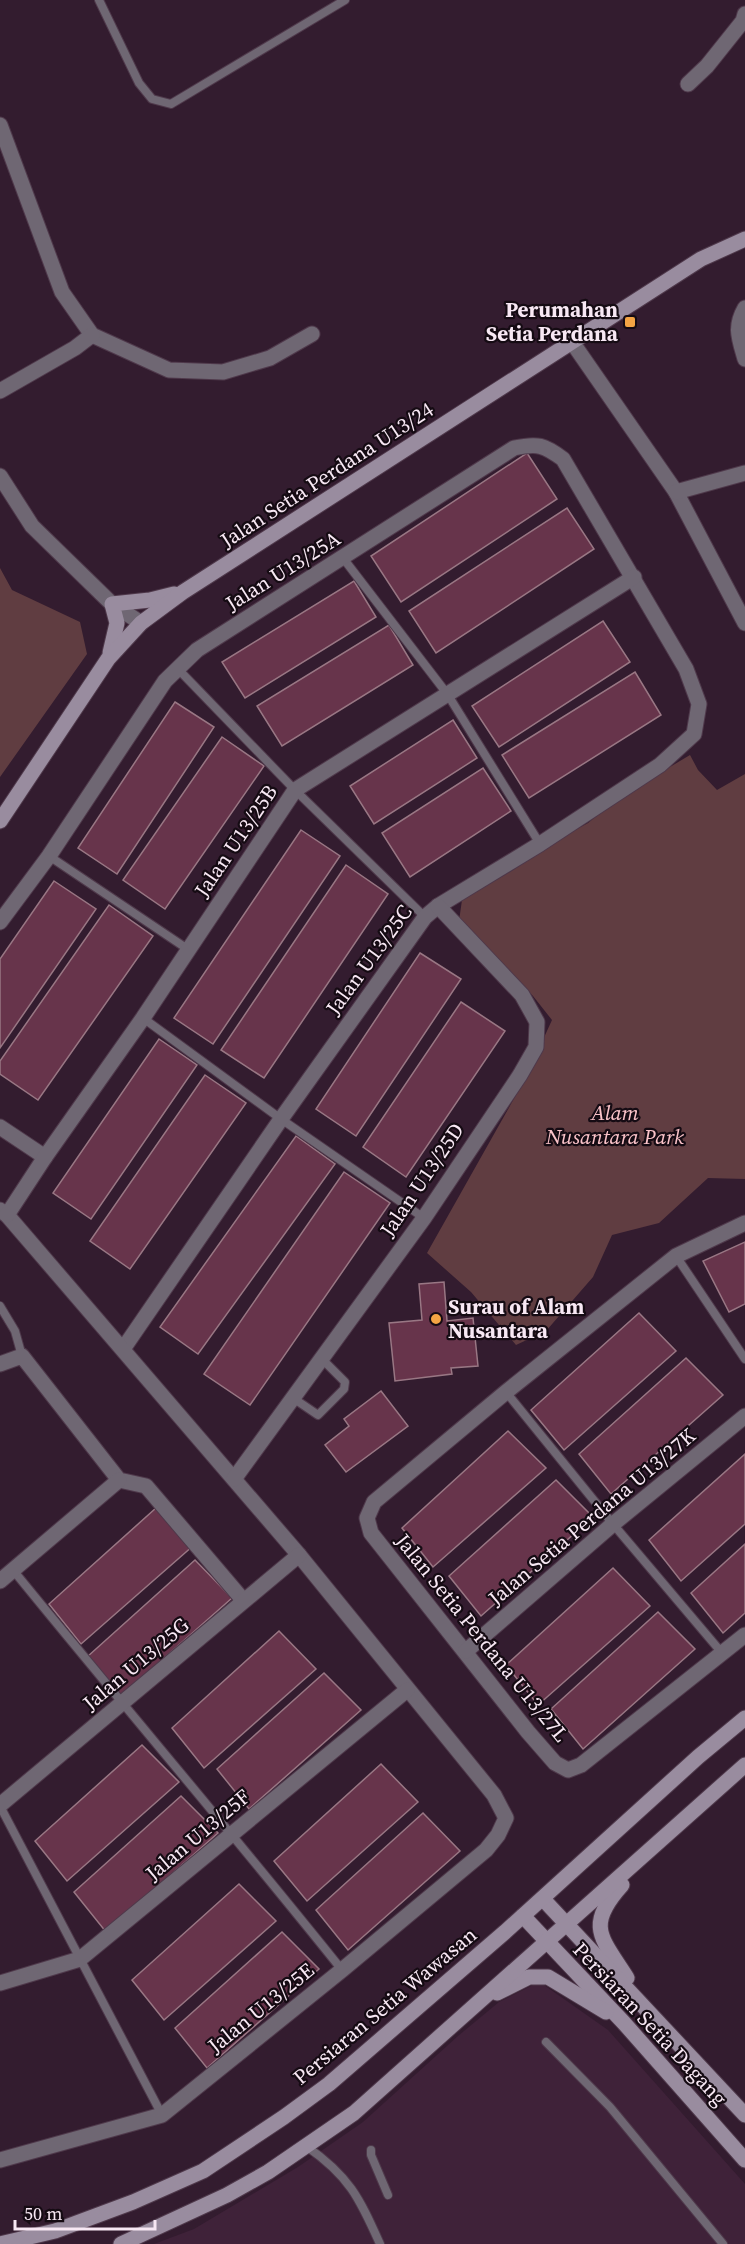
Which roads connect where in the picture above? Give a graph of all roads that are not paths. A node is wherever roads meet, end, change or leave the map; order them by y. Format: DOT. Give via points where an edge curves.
graph roads {
  1 [pos="99,0"];
  2 [pos="345,0"];
  3 [pos="745,14"];
  4 [pos="687,84"];
  5 [pos="0,125"];
  6 [pos="745,239"];
  7 [pos="745,308"];
  8 [pos="312,334"];
  9 [pos="92,335"];
  10 [pos="572,342"];
  11 [pos="745,359"];
  12 [pos="0,392"];
  13 [pos="745,473"];
  14 [pos="0,476"];
  15 [pos="676,492"];
  16 [pos="343,558"];
  17 [pos="634,577"];
  18 [pos="183,592"];
  19 [pos="112,604"];
  20 [pos="141,623"];
  21 [pos="745,623"];
  22 [pos="108,659"];
  23 [pos="177,668"];
  24 [pos="448,695"];
  25 [pos="295,790"];
  26 [pos="0,821"];
  27 [pos="540,844"];
  28 [pos="49,856"];
  29 [pos="438,906"];
  30 [pos="425,917"];
  31 [pos="0,922"];
  32 [pos="189,950"];
  33 [pos="143,1018"];
  34 [pos="281,1119"];
  35 [pos="0,1127"];
  36 [pos="45,1157"];
  37 [pos="4,1213"];
  38 [pos="424,1218"];
  39 [pos="745,1223"];
  40 [pos="676,1256"];
  41 [pos="0,1306"];
  42 [pos="123,1348"];
  43 [pos="22,1356"];
  44 [pos="322,1359"];
  45 [pos="745,1359"];
  46 [pos="0,1364"];
  47 [pos="506,1392"];
  48 [pos="293,1398"];
  49 [pos="745,1416"];
  50 [pos="234,1479"];
  51 [pos="119,1480"];
  52 [pos="613,1524"];
  53 [pos="299,1555"];
  54 [pos="13,1570"];
  55 [pos="0,1581"];
  56 [pos="243,1600"];
  57 [pos="745,1635"];
  58 [pos="466,1651"];
  59 [pos="722,1653"];
  60 [pos="407,1690"];
  61 [pos="122,1704"];
  62 [pos="745,1718"];
  63 [pos="745,1765"];
  64 [pos="0,1805"];
  65 [pos="232,1833"];
  66 [pos="662,1840"];
  67 [pos="543,1899"];
  68 [pos="523,1916"];
  69 [pos="565,1923"];
  70 [pos="545,1941"];
  71 [pos="80,1959"];
  72 [pos="342,1970"];
  73 [pos="0,1983"];
  74 [pos="480,2002"];
  75 [pos="645,2007"];
  76 [pos="624,2023"];
  77 [pos="546,2042"];
  78 [pos="162,2115"];
  79 [pos="745,2115"];
  80 [pos="306,2146"];
  81 [pos="371,2150"];
  82 [pos="0,2160"];
  83 [pos="745,2160"];
  84 [pos="388,2195"];
  85 [pos="0,2244"];
  86 [pos="121,2244"];
  87 [pos="380,2244"];
  88 [pos="723,2244"];
  1 -- 2 [label="lane" via="139,83 152,99 171,104"];
  3 -- 4 [label="street" via="707,66"];
  5 -- 9 [label="street" via="62,292"];
  6 -- 10 [label="street, Jalan Setia Perdana U13/24" via="701,259"];
  7 -- 11 [label="street" via="738,332"];
  8 -- 9 [label="street" via="270,358 223,372 169,370"];
  9 -- 12 [label="street"];
  10 -- 15 [label="street"];
  10 -- 18 [label="street, Jalan Setia Perdana U13/24"];
  13 -- 15 [label="street"];
  14 -- 19 [label="street" via="32,526"];
  15 -- 21 [label="street"];
  16 -- 17 [label="street, Jalan U13/25A" via="514,448 534,444 563,459"];
  16 -- 23 [label="street, Jalan U13/25A" via="197,650"];
  16 -- 24 [label="lane"];
  17 -- 24 [label="street, Jalan U13/25B"];
  17 -- 27 [label="street, Jalan U13/25C" via="686,669 699,704 694,734 660,765"];
  18 -- 19 [label="street"];
  18 -- 20 [label="street, Jalan Setia Perdana U13/24"];
  19 -- 20 [label="street"];
  19 -- 22 [label="street" via="117,622"];
  20 -- 22 [label="street, Jalan Setia Perdana U13/24"];
  22 -- 26 [label="street, Jalan Setia Perdana U13/24"];
  23 -- 25 [label="lane"];
  23 -- 28 [label="street, Jalan U13/25A"];
  24 -- 25 [label="street, Jalan U13/25B"];
  24 -- 27 [label="lane"];
  25 -- 30 [label="lane"];
  25 -- 32 [label="street, Jalan U13/25B"];
  27 -- 29 [label="street, Jalan U13/25C"];
  28 -- 31 [label="street, Jalan U13/25A"];
  28 -- 32 [label="lane"];
  29 -- 30 [label="street, Jalan U13/25C"];
  29 -- 38 [label="street, Jalan U13/25D" via="522,995 537,1022 536,1047"];
  30 -- 34 [label="street, Jalan U13/25C"];
  32 -- 33 [label="street, Jalan U13/25B"];
  33 -- 34 [label="lane"];
  33 -- 36 [label="street, Jalan U13/25B"];
  34 -- 38 [label="lane"];
  34 -- 42 [label="street, Jalan U13/25C"];
  35 -- 36 [label="street"];
  36 -- 37 [label="street, Jalan U13/25B"];
  37 -- 42 [label="street"];
  38 -- 44 [label="street, Jalan U13/25D"];
  39 -- 40 [label="street"];
  40 -- 45 [label="lane"];
  40 -- 47 [label="street"];
  41 -- 43 [label="lane" via="15,1331"];
  42 -- 50 [label="street"];
  43 -- 46 [label="street"];
  43 -- 51 [label="street"];
  44 -- 48 [label="street, Jalan U13/25D"];
  44 -- 48 [label="lane" via="345,1382 344,1389 318,1415"];
  47 -- 52 [label="lane"];
  47 -- 58 [label="street, Jalan Setia Perdana U13/27L" via="374,1502 367,1518 371,1533"];
  48 -- 50 [label="street, Jalan U13/25D"];
  49 -- 52 [label="street, Jalan Setia Perdana U13/27K"];
  50 -- 53 [label="street"];
  51 -- 54 [label="street"];
  51 -- 56 [label="street" via="147,1486"];
  52 -- 58 [label="street, Jalan Setia Perdana U13/27K"];
  52 -- 59 [label="lane"];
  53 -- 56 [label="street, Jalan U13/25G"];
  53 -- 60 [label="street"];
  54 -- 55 [label="street"];
  54 -- 61 [label="lane"];
  56 -- 61 [label="street, Jalan U13/25G"];
  57 -- 59 [label="street, Jalan Setia Perdana U13/27L"];
  58 -- 59 [label="street, Jalan Setia Perdana U13/27L" via="528,1732 555,1763 568,1770 581,1765"];
  60 -- 65 [label="street, Jalan U13/25F"];
  60 -- 72 [label="street, Jalan U13/25E" via="494,1795 506,1818 486,1850"];
  61 -- 64 [label="street, Jalan U13/25G"];
  61 -- 65 [label="lane"];
  62 -- 67 [label="street, Persiaran Setia Wawasan"];
  63 -- 66 [label="street"];
  64 -- 71 [label="lane"];
  65 -- 71 [label="street, Jalan U13/25F"];
  65 -- 72 [label="lane"];
  66 -- 69 [label="street"];
  66 -- 75 [label="street" via="610,1898 599,1921 600,1936"];
  67 -- 68 [label="street, Persiaran Setia Wawasan"];
  67 -- 69 [label="street, Persiaran Setia Dagang"];
  68 -- 70 [label="street, Persiaran Setia Dagang"];
  68 -- 85 [label="street, Persiaran Setia Wawasan" via="329,2084 203,2170 55,2231"];
  69 -- 70 [label="street"];
  69 -- 75 [label="street, Persiaran Setia Dagang"];
  70 -- 74 [label="street"];
  70 -- 76 [label="street, Persiaran Setia Dagang"];
  71 -- 73 [label="street, Jalan U13/25F"];
  71 -- 78 [label="lane"];
  72 -- 78 [label="street, Jalan U13/25E"];
  74 -- 76 [label="street" via="529,1977 548,1977"];
  74 -- 80 [label="street" via="354,2113"];
  75 -- 79 [label="street, Persiaran Setia Dagang"];
  76 -- 83 [label="street, Persiaran Setia Dagang"];
  77 -- 88 [label="lane" via="610,2107"];
  78 -- 82 [label="street, Jalan U13/25E"];
  80 -- 86 [label="street" via="227,2195"];
  80 -- 87 [label="lane" via="343,2177 363,2206"];
  81 -- 84 [label="lane"];
}
